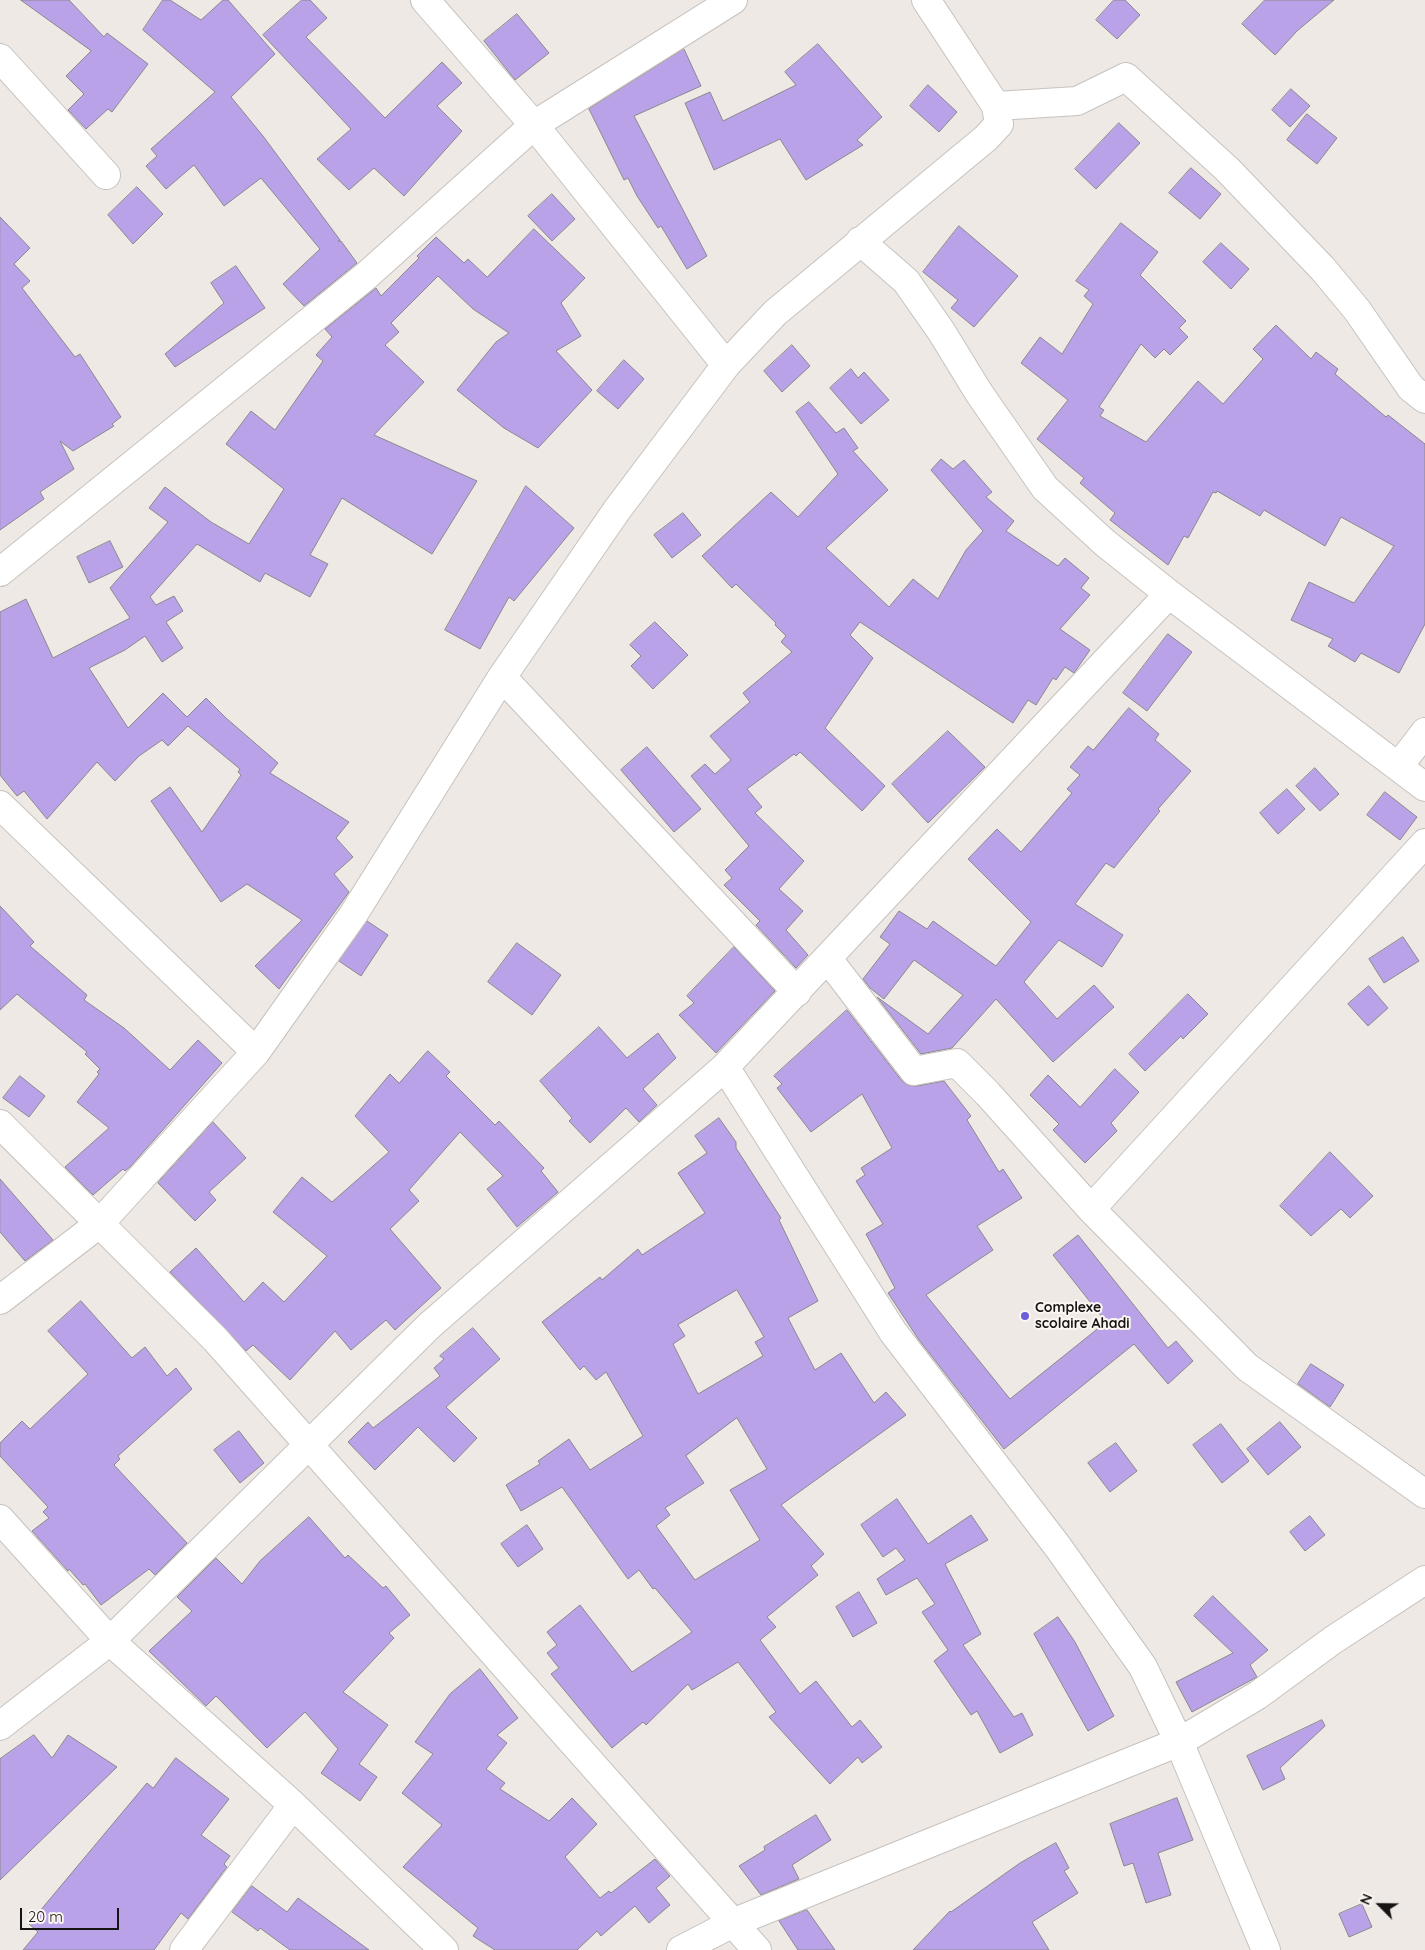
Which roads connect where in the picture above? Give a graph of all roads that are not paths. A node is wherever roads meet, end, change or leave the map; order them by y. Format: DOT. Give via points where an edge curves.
graph roads {
  1 [pos="424,0"];
  2 [pos="733,0"];
  3 [pos="926,0"];
  4 [pos="0,58"];
  5 [pos="996,106"];
  6 [pos="534,125"];
  7 [pos="106,174"];
  8 [pos="860,241"];
  9 [pos="726,365"];
  10 [pos="1425,399"];
  11 [pos="4,563"];
  12 [pos="1169,594"];
  13 [pos="502,677"];
  14 [pos="1425,732"];
  15 [pos="1399,766"];
  16 [pos="1425,787"];
  17 [pos="0,806"];
  18 [pos="1425,843"];
  19 [pos="828,959"];
  20 [pos="797,992"];
  21 [pos="256,1052"];
  22 [pos="725,1067"];
  23 [pos="0,1124"];
  24 [pos="1091,1209"];
  25 [pos="99,1224"];
  26 [pos="0,1300"];
  27 [pos="309,1446"];
  28 [pos="1425,1494"];
  29 [pos="0,1518"];
  30 [pos="1425,1580"];
  31 [pos="110,1641"];
  32 [pos="0,1726"];
  33 [pos="1179,1742"];
  34 [pos="293,1805"];
  35 [pos="735,1922"];
  36 [pos="184,1950"];
  37 [pos="444,1950"];
  38 [pos="680,1950"];
  39 [pos="757,1950"];
  40 [pos="1266,1950"];
  1 -- 6 [label="street"];
  2 -- 6 [label="street"];
  3 -- 5 [label="street"];
  4 -- 7 [label="street"];
  5 -- 8 [label="street" via="999,124 986,138"];
  5 -- 10 [label="street" via="1077,101 1126,77 1227,169 1323,269 1358,310 1411,388"];
  6 -- 9 [label="street"];
  6 -- 11 [label="street" via="366,276"];
  8 -- 9 [label="street" via="775,312"];
  8 -- 12 [label="street" via="906,280 1045,488 1105,543"];
  9 -- 13 [label="street" via="618,510"];
  12 -- 15 [label="street"];
  12 -- 19 [label="street"];
  13 -- 20 [label="street"];
  13 -- 21 [label="street" via="353,915"];
  14 -- 15 [label="street"];
  15 -- 16 [label="street"];
  17 -- 21 [label="street"];
  18 -- 24 [label="street"];
  19 -- 20 [label="street"];
  19 -- 24 [label="street" via="914,1071 957,1063"];
  20 -- 22 [label="street"];
  21 -- 25 [label="street"];
  22 -- 27 [label="street" via="429,1326"];
  22 -- 33 [label="street" via="893,1332 1058,1547 1142,1667"];
  23 -- 25 [label="street"];
  24 -- 28 [label="street" via="1247,1367"];
  25 -- 26 [label="street"];
  25 -- 27 [label="street" via="215,1339"];
  27 -- 31 [label="street"];
  27 -- 35 [label="street"];
  29 -- 31 [label="street"];
  30 -- 33 [label="street" via="1333,1640 1258,1695"];
  31 -- 32 [label="street"];
  31 -- 34 [label="street"];
  33 -- 35 [label="street"];
  33 -- 40 [label="street"];
  34 -- 36 [label="street"];
  34 -- 37 [label="street"];
  35 -- 38 [label="street"];
  35 -- 39 [label="street"];
}
